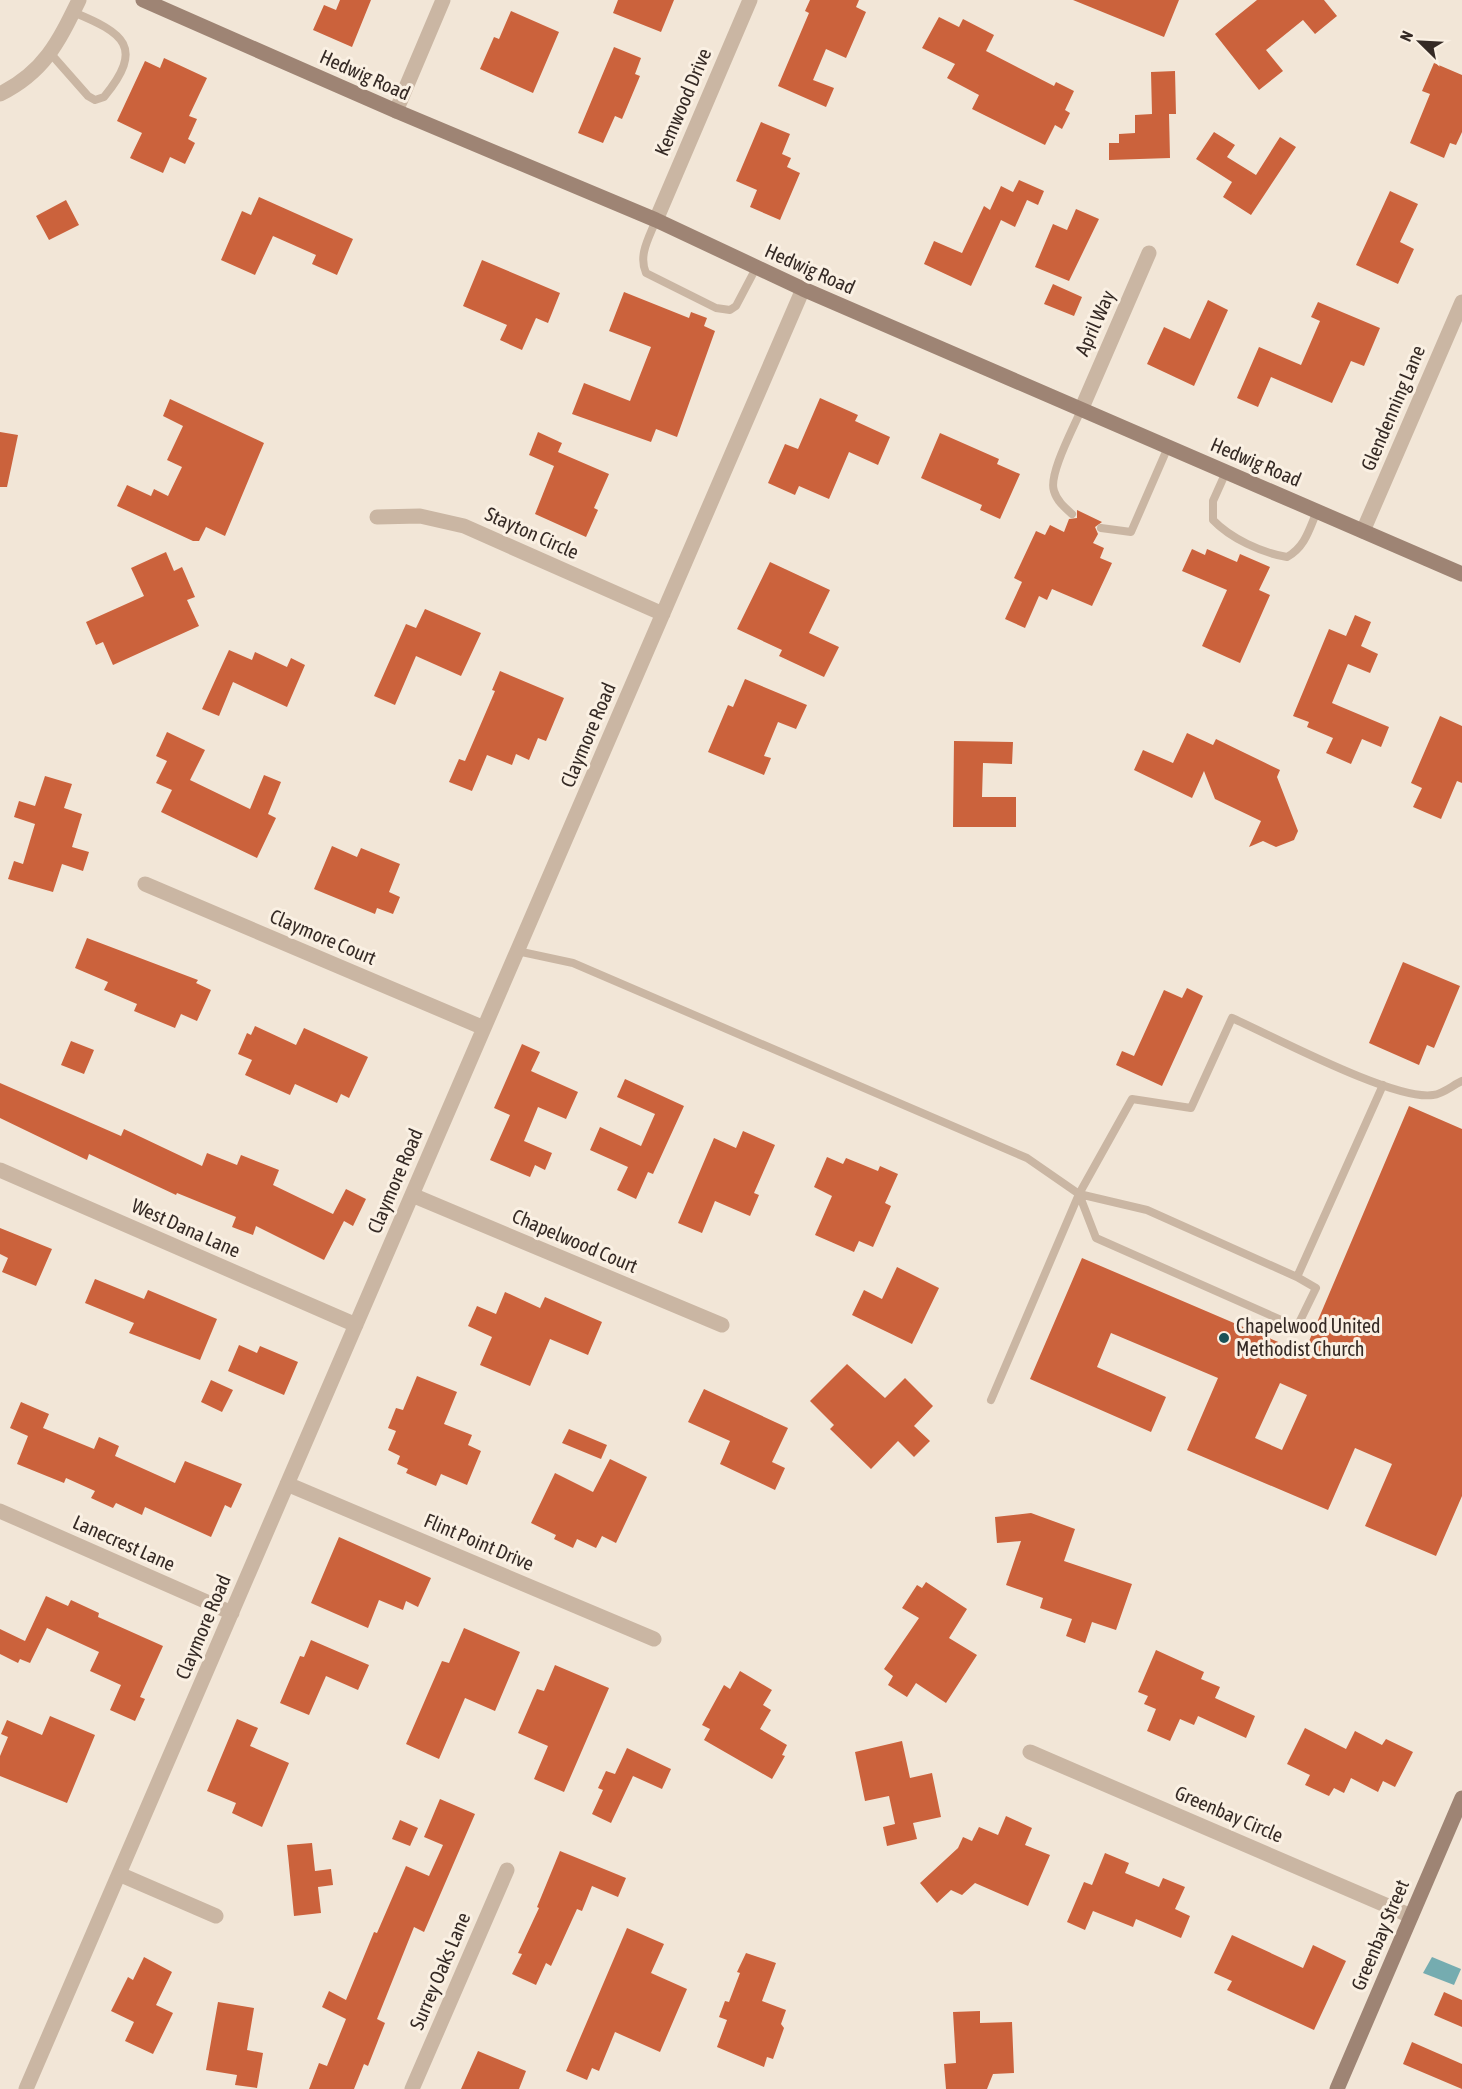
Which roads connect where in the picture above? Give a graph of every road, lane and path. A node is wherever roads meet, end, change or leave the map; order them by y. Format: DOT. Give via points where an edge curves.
graph roads {
  1 [pos="143,0"];
  2 [pos="444,0"];
  3 [pos="750,0"];
  4 [pos="76,6"];
  5 [pos="51,54"];
  6 [pos="0,94"];
  7 [pos="396,111"];
  8 [pos="656,220"];
  9 [pos="1149,253"];
  10 [pos="756,268"];
  11 [pos="802,289"];
  12 [pos="1462,302"];
  13 [pos="1080,410"];
  14 [pos="1168,447"];
  15 [pos="1226,472"];
  16 [pos="1317,511"];
  17 [pos="1072,514"];
  18 [pos="377,517"];
  19 [pos="1101,528"];
  20 [pos="1363,531"];
  21 [pos="1462,574"];
  22 [pos="663,614"];
  23 [pos="145,884"];
  24 [pos="517,951"];
  25 [pos="484,1028"];
  26 [pos="1462,1081"];
  27 [pos="1383,1085"];
  28 [pos="0,1170"];
  29 [pos="1079,1194"];
  30 [pos="412,1195"];
  31 [pos="1297,1277"];
  32 [pos="356,1325"];
  33 [pos="722,1325"];
  34 [pos="991,1400"];
  35 [pos="287,1484"];
  36 [pos="0,1511"];
  37 [pos="232,1613"];
  38 [pos="654,1639"];
  39 [pos="1030,1752"];
  40 [pos="1462,1798"];
  41 [pos="507,1870"];
  42 [pos="119,1874"];
  43 [pos="1411,1916"];
  44 [pos="216,1917"];
  45 [pos="26,2089"];
  46 [pos="412,2089"];
  47 [pos="1337,2089"];
  1 -- 7 [label="street, Hedwig Road"];
  2 -- 7 [label="street"];
  3 -- 8 [label="street, Kemwood Drive"];
  4 -- 5 [label="street"];
  4 -- 5 [label="lane" via="123,40 127,51 125,65 104,97 95,100"];
  5 -- 6 [label="street" via="20,84"];
  7 -- 8 [label="street, Hedwig Road"];
  8 -- 10 [label="street, Hedwig Road"];
  8 -- 10 [label="lane" via="643,251 646,273 716,308 730,310 736,306"];
  9 -- 13 [label="street, April Way"];
  10 -- 11 [label="street, Hedwig Road"];
  11 -- 13 [label="street, Hedwig Road"];
  11 -- 22 [label="street, Claymore Road"];
  12 -- 20 [label="street, Glendenning Lane"];
  13 -- 14 [label="street, Hedwig Road"];
  13 -- 17 [label="lane" via="1053,489 1059,502"];
  14 -- 15 [label="street, Hedwig Road"];
  14 -- 19 [label="lane" via="1131,531"];
  15 -- 16 [label="street, Hedwig Road"];
  15 -- 16 [label="lane" via="1213,501 1213,520 1222,530 1268,552 1287,557 1296,552 1304,543"];
  16 -- 20 [label="street, Hedwig Road"];
  18 -- 22 [label="street, Stayton Circle" via="420,516 464,526"];
  20 -- 21 [label="street, Hedwig Road"];
  22 -- 24 [label="street, Claymore Road"];
  23 -- 25 [label="street, Claymore Court"];
  24 -- 25 [label="street, Claymore Road"];
  24 -- 29 [label="lane" via="573,963 1027,1158"];
  25 -- 30 [label="street, Claymore Road"];
  26 -- 27 [label="lane" via="1435,1095 1411,1095"];
  27 -- 29 [label="lane" via="1232,1018 1191,1108 1132,1099"];
  27 -- 31 [label="lane"];
  28 -- 32 [label="street, West Dana Lane"];
  29 -- 31 [label="lane" via="1147,1210"];
  29 -- 31 [label="lane" via="1096,1238 1297,1327 1316,1288"];
  29 -- 34 [label="lane"];
  30 -- 32 [label="street, Claymore Road"];
  30 -- 33 [label="street, Chapelwood Court"];
  32 -- 35 [label="street, Claymore Road"];
  35 -- 37 [label="street, Claymore Road"];
  35 -- 38 [label="street, Flint Point Drive"];
  36 -- 37 [label="street, Lanecrest Lane"];
  37 -- 42 [label="street, Claymore Road"];
  39 -- 43 [label="street, Greenbay Circle"];
  40 -- 43 [label="street, Greenbay Street"];
  41 -- 46 [label="street, Surrey Oaks Lane"];
  42 -- 44 [label="street"];
  42 -- 45 [label="street, Claymore Road"];
  43 -- 47 [label="street, Greenbay Street"];
}
